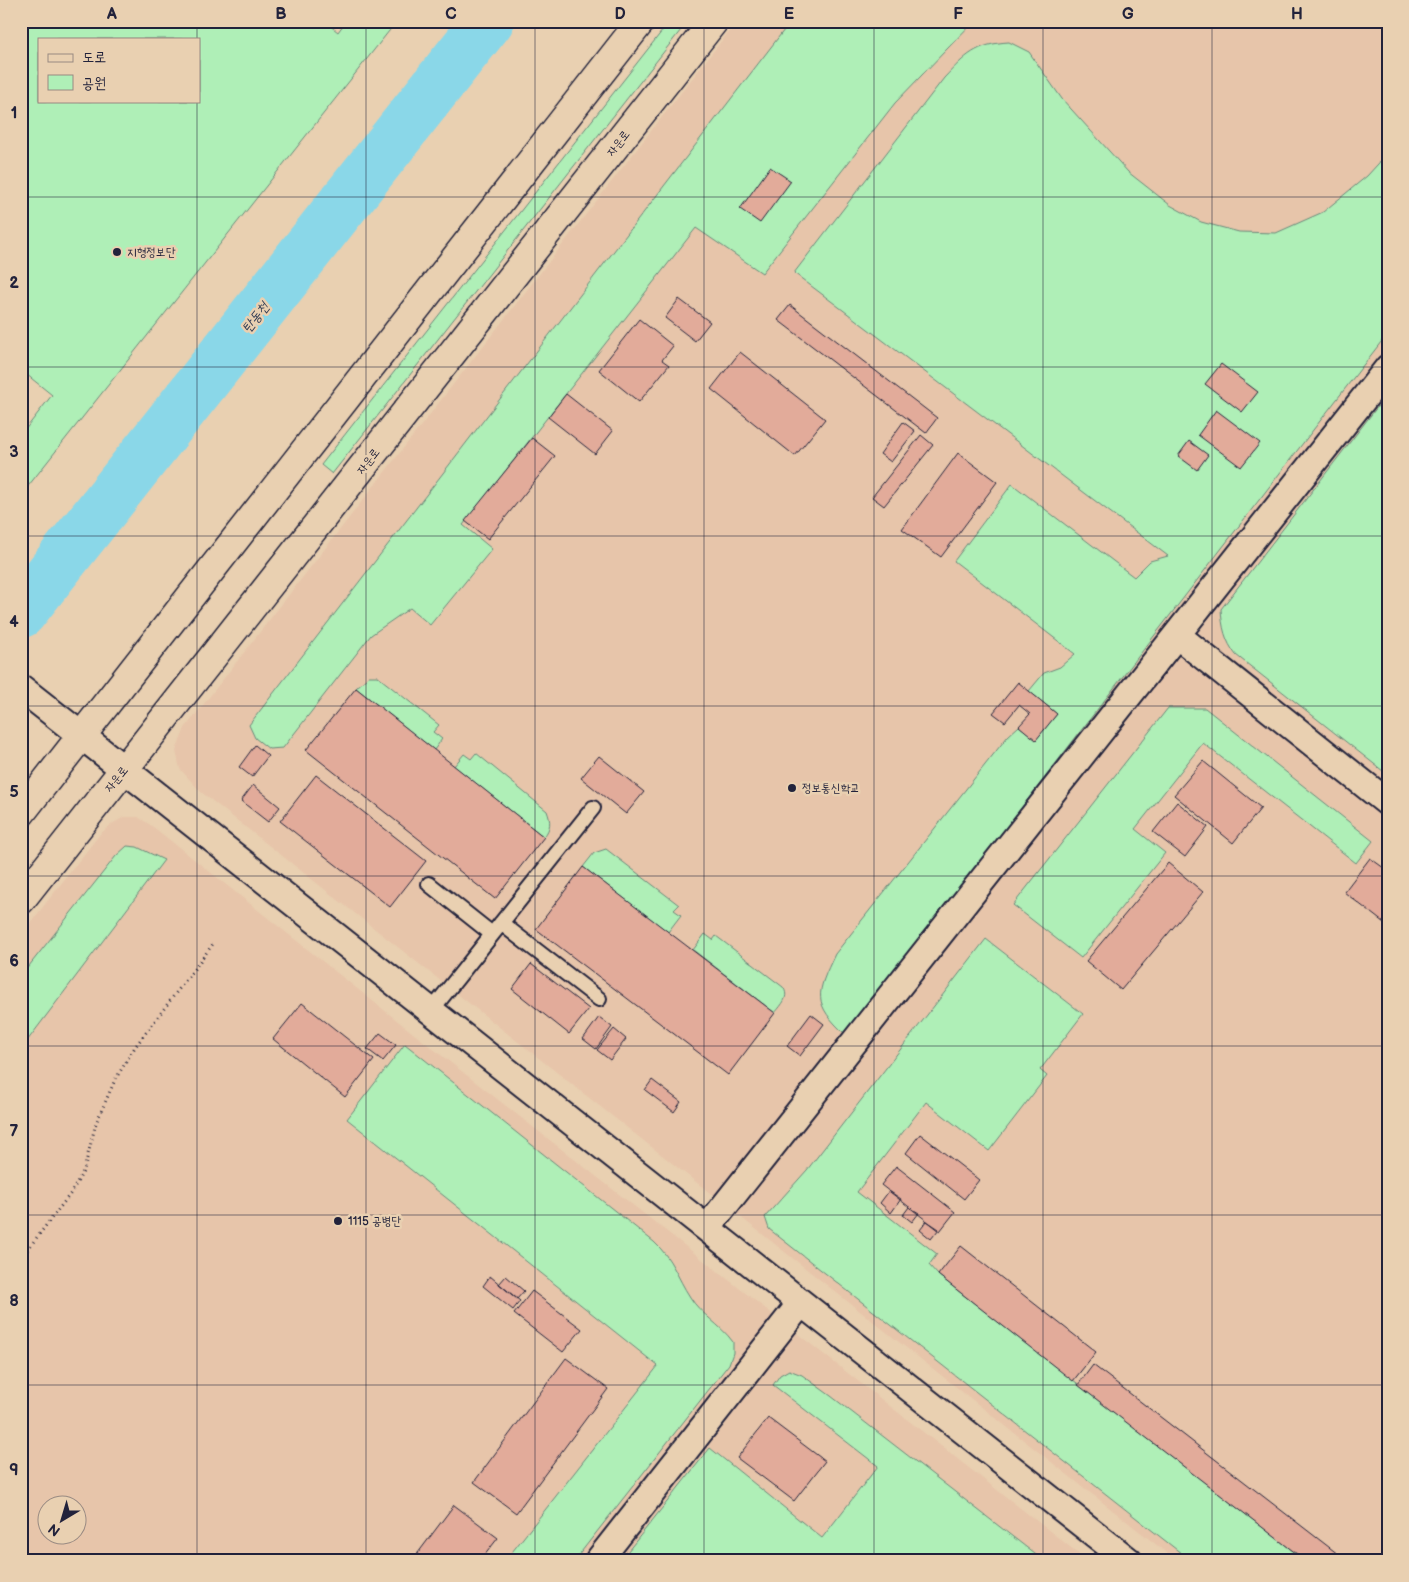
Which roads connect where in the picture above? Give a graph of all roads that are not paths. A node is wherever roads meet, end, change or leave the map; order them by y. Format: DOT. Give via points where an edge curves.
graph roads {
  1 [pos="641,21"];
  2 [pos="714,21"];
  3 [pos="1388,368"];
  4 [pos="1178,636"];
  5 [pos="30,695"];
  6 [pos="80,736"];
  7 [pos="124,770"];
  8 [pos="1388,802"];
  9 [pos="593,808"];
  10 [pos="21,813"];
  11 [pos="429,884"];
  12 [pos="21,900"];
  13 [pos="496,928"];
  14 [pos="599,1000"];
  15 [pos="431,1011"];
  16 [pos="707,1228"];
  17 [pos="801,1303"];
  18 [pos="598,1561"];
  19 [pos="1129,1561"];
  1 -- 6 [label="street"];
  2 -- 7 [label="street, 자운로"];
  3 -- 4 [label="street"];
  4 -- 8 [label="street"];
  4 -- 16 [label="street"];
  5 -- 6 [label="street"];
  6 -- 7 [label="street"];
  6 -- 10 [label="street"];
  7 -- 12 [label="street, 자운로"];
  7 -- 15 [label="street"];
  9 -- 13 [label="lane"];
  11 -- 13 [label="lane"];
  13 -- 14 [label="lane"];
  13 -- 15 [label="lane"];
  15 -- 16 [label="street"];
  16 -- 17 [label="street"];
  17 -- 18 [label="street"];
  17 -- 19 [label="street"];
}
